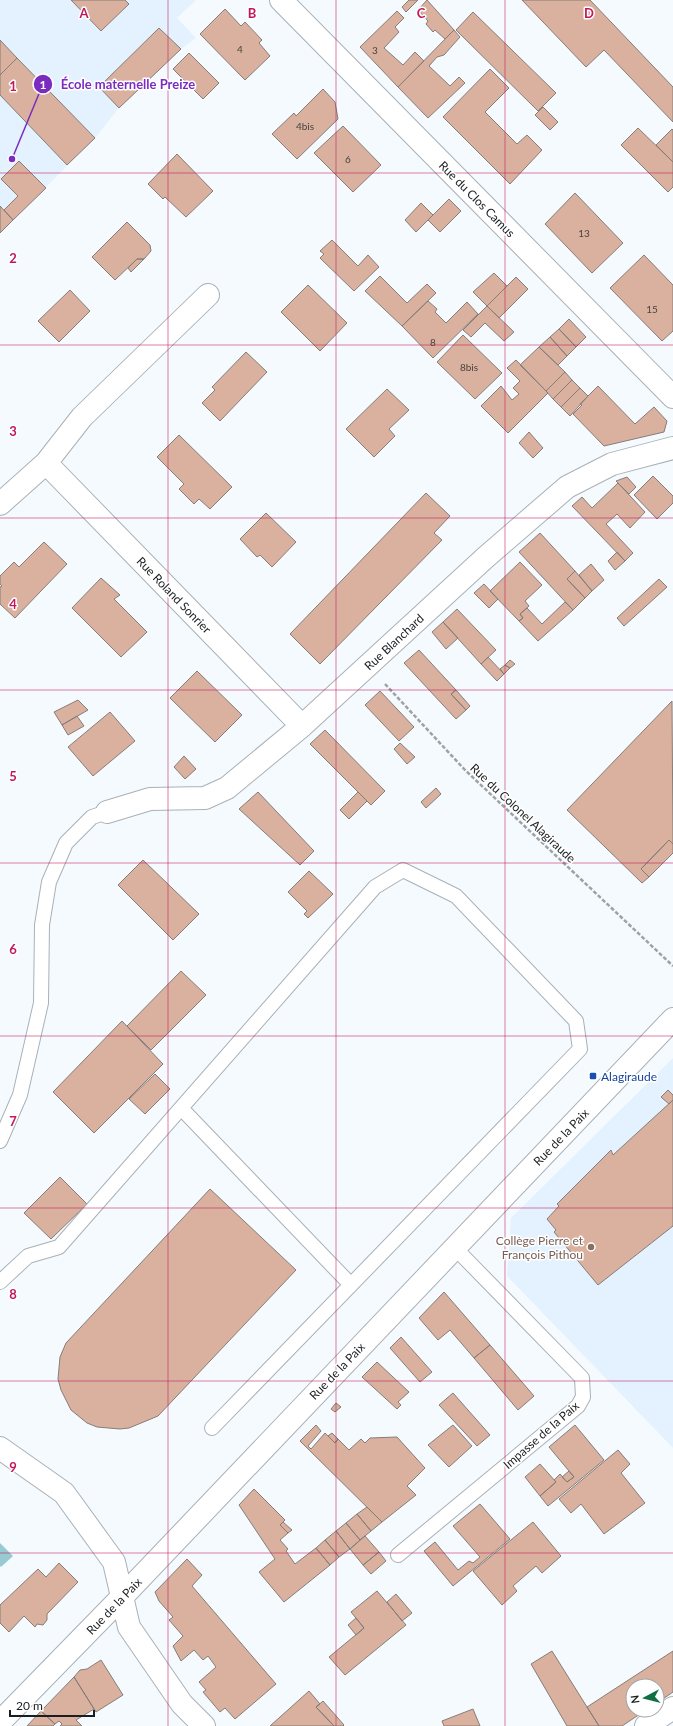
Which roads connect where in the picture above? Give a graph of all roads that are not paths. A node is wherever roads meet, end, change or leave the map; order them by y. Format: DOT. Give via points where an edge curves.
graph roads {
  1 [pos="281,0"];
  2 [pos="208,295"];
  3 [pos="673,397"];
  4 [pos="673,448"];
  5 [pos="46,463"];
  6 [pos="0,504"];
  7 [pos="302,726"];
  8 [pos="107,812"];
  9 [pos="673,1019"];
  10 [pos="181,1108"];
  11 [pos="0,1141"];
  12 [pos="455,1248"];
  13 [pos="0,1282"];
  14 [pos="351,1285"];
  15 [pos="212,1428"];
  16 [pos="0,1448"];
  17 [pos="398,1555"];
  18 [pos="122,1597"];
  19 [pos="673,1708"];
  20 [pos="0,1722"];
  21 [pos="204,1726"];
  22 [pos="646,1726"];
  1 -- 3 [label="street, Rue du Clos Camus"];
  2 -- 5 [label="street" via="82,418"];
  4 -- 7 [label="street, Rue Blanchard" via="612,464 567,487 486,557"];
  5 -- 6 [label="street"];
  5 -- 7 [label="street, Rue Roland Sonrier"];
  7 -- 8 [label="street, Rue Blanchard" via="228,788 205,798 150,799"];
  8 -- 11 [label="lane" via="92,817 66,843 49,882 42,925 41,1003 20,1095"];
  9 -- 12 [label="street, Rue de la Paix"];
  10 -- 13 [label="lane" via="58,1247 28,1256"];
  10 -- 14 [label="lane"];
  10 -- 14 [label="lane" via="375,887 403,870 456,896 571,1015 576,1021 580,1049"];
  12 -- 17 [label="lane, Impasse de la Paix" via="582,1378 583,1397 578,1406"];
  12 -- 18 [label="street, Rue de la Paix"];
  14 -- 15 [label="lane"];
  16 -- 18 [label="street" via="64,1493 114,1562"];
  18 -- 20 [label="street, Rue de la Paix"];
  18 -- 21 [label="street" via="129,1627 182,1704"];
  19 -- 22 [label="street"];
}
